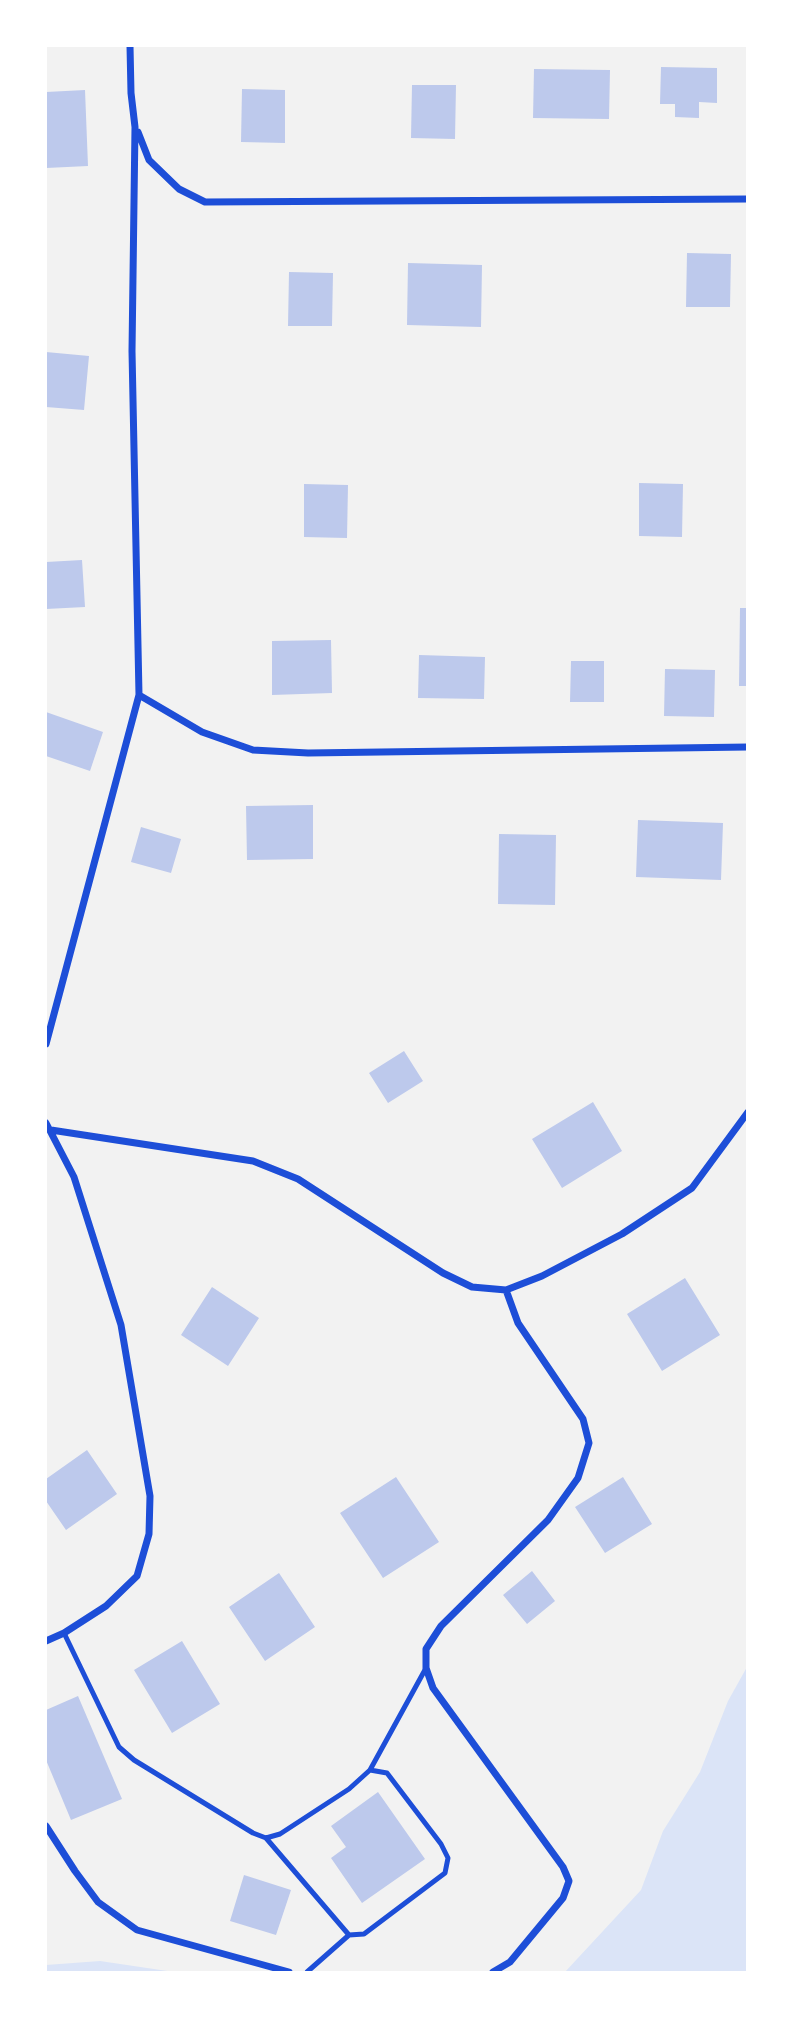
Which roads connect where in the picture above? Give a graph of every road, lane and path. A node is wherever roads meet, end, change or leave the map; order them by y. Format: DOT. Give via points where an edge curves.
graph roads {
  1 [pos="130,46"];
  2 [pos="135,127"];
  3 [pos="747,199"];
  4 [pos="139,695"];
  5 [pos="747,747"];
  6 [pos="46,1044"];
  7 [pos="747,1112"];
  8 [pos="48,1127"];
  9 [pos="506,1290"];
  10 [pos="64,1633"];
  11 [pos="46,1641"];
  12 [pos="426,1668"];
  13 [pos="370,1770"];
  14 [pos="46,1826"];
  15 [pos="266,1838"];
  16 [pos="349,1935"];
  17 [pos="289,1972"];
  18 [pos="307,1972"];
  19 [pos="493,1972"];
  1 -- 2 [label="street"];
  2 -- 3 [label="street" via="149,160 179,190 205,202"];
  2 -- 4 [label="street" via="132,351"];
  4 -- 5 [label="street" via="202,732 253,750"];
  4 -- 6 [label="street"];
  7 -- 9 [label="street" via="692,1188 622,1234"];
  8 -- 9 [label="street" via="253,1161 298,1179 443,1273 472,1287"];
  8 -- 10 [label="street" via="74,1177 121,1325 150,1496 149,1534 137,1576 106,1606"];
  9 -- 12 [label="street" via="518,1323 583,1419 589,1443 578,1478 548,1520 440,1626 426,1649"];
  10 -- 11 [label="street"];
  10 -- 15 [label="lane" via="119,1747"];
  12 -- 13 [label="lane"];
  12 -- 19 [label="street" via="433,1688 564,1867 569,1881 563,1898 510,1962"];
  13 -- 15 [label="lane" via="349,1789 280,1834"];
  13 -- 16 [label="lane" via="387,1773 448,1858 445,1873 363,1934"];
  14 -- 17 [label="street" via="97,1902 137,1930"];
  15 -- 16 [label="lane"];
  16 -- 18 [label="lane"];
}
